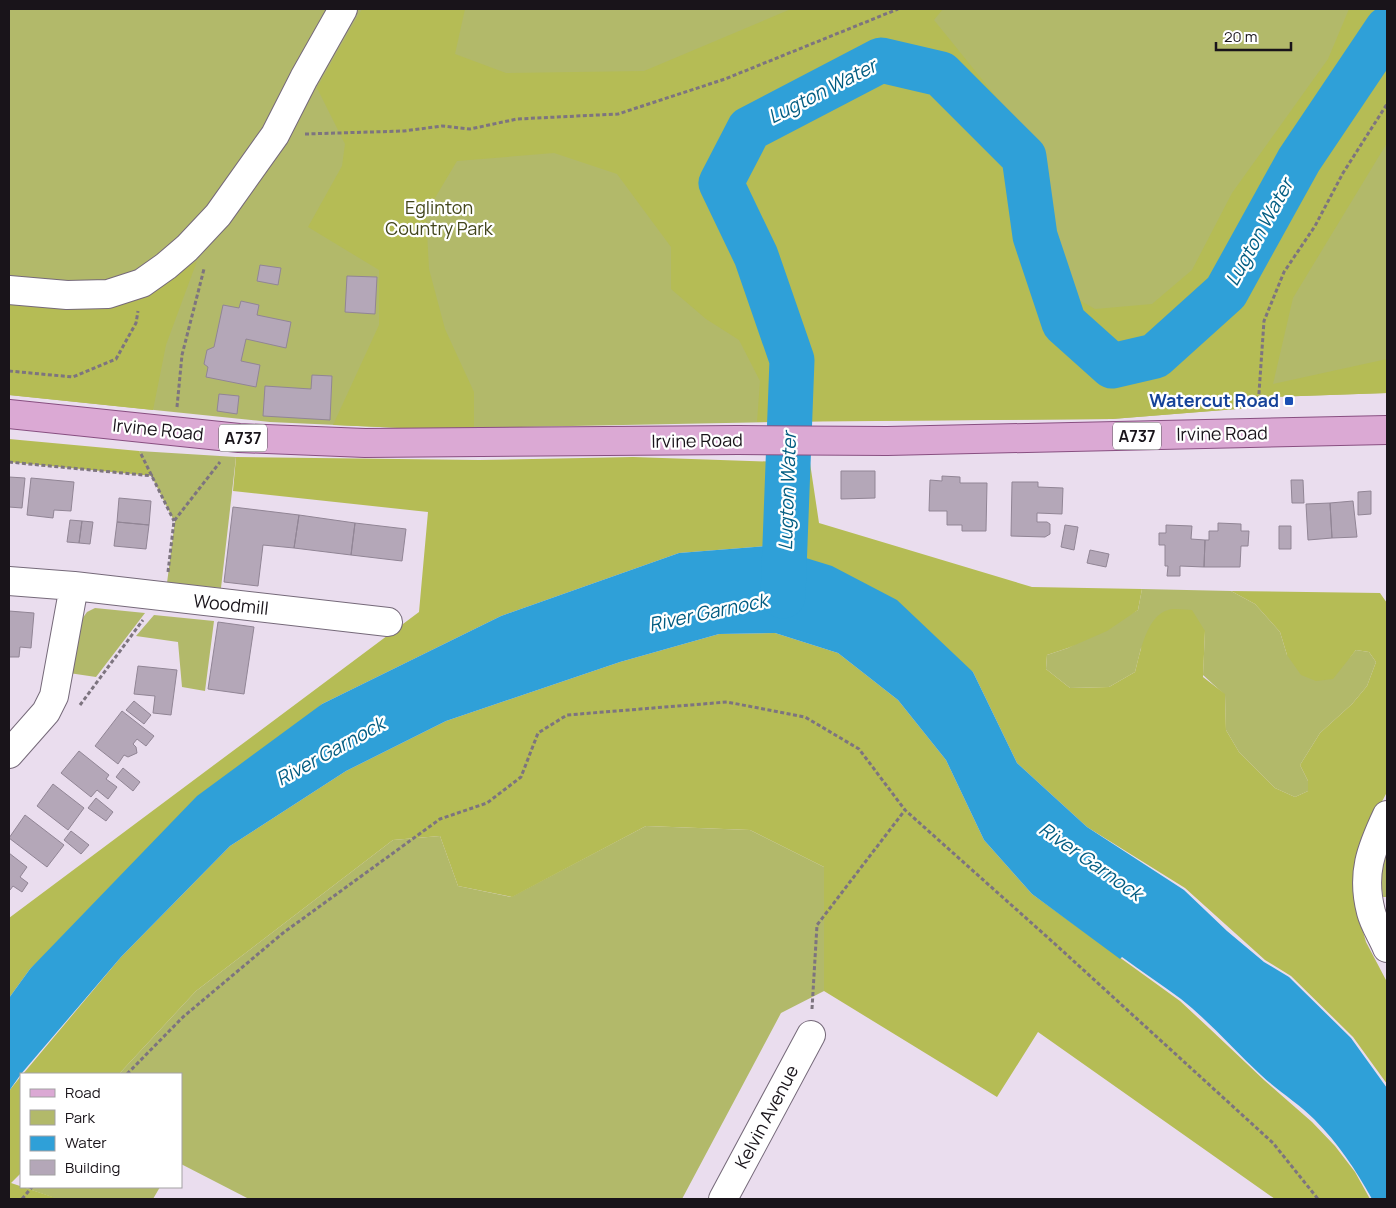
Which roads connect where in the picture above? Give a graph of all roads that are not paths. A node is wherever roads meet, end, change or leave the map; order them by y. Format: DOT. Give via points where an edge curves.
graph roads {
  1 [pos="343,9"];
  2 [pos="9,290"];
  3 [pos="9,414"];
  4 [pos="1387,414"];
  5 [pos="1387,430"];
  6 [pos="1309,432"];
  7 [pos="9,581"];
  8 [pos="74,586"];
  9 [pos="388,622"];
  10 [pos="9,754"];
  11 [pos="1387,815"];
  12 [pos="1387,948"];
  13 [pos="811,1035"];
  14 [pos="723,1199"];
  1 -- 2 [label="street" via="274,135 218,215 166,266 142,283 108,294"];
  3 -- 6 [label="main road, Irvine Road / A737" via="239,438 365,443 886,441"];
  4 -- 6 [label="main road" via="1366,416"];
  5 -- 6 [label="main road, Irvine Road / A737"];
  7 -- 8 [label="street, Woodmill"];
  8 -- 9 [label="street, Woodmill"];
  8 -- 10 [label="street" via="54,696 46,712"];
  11 -- 12 [label="street" via="1366,873 1371,913"];
  13 -- 14 [label="street, Kelvin Avenue"];
}
